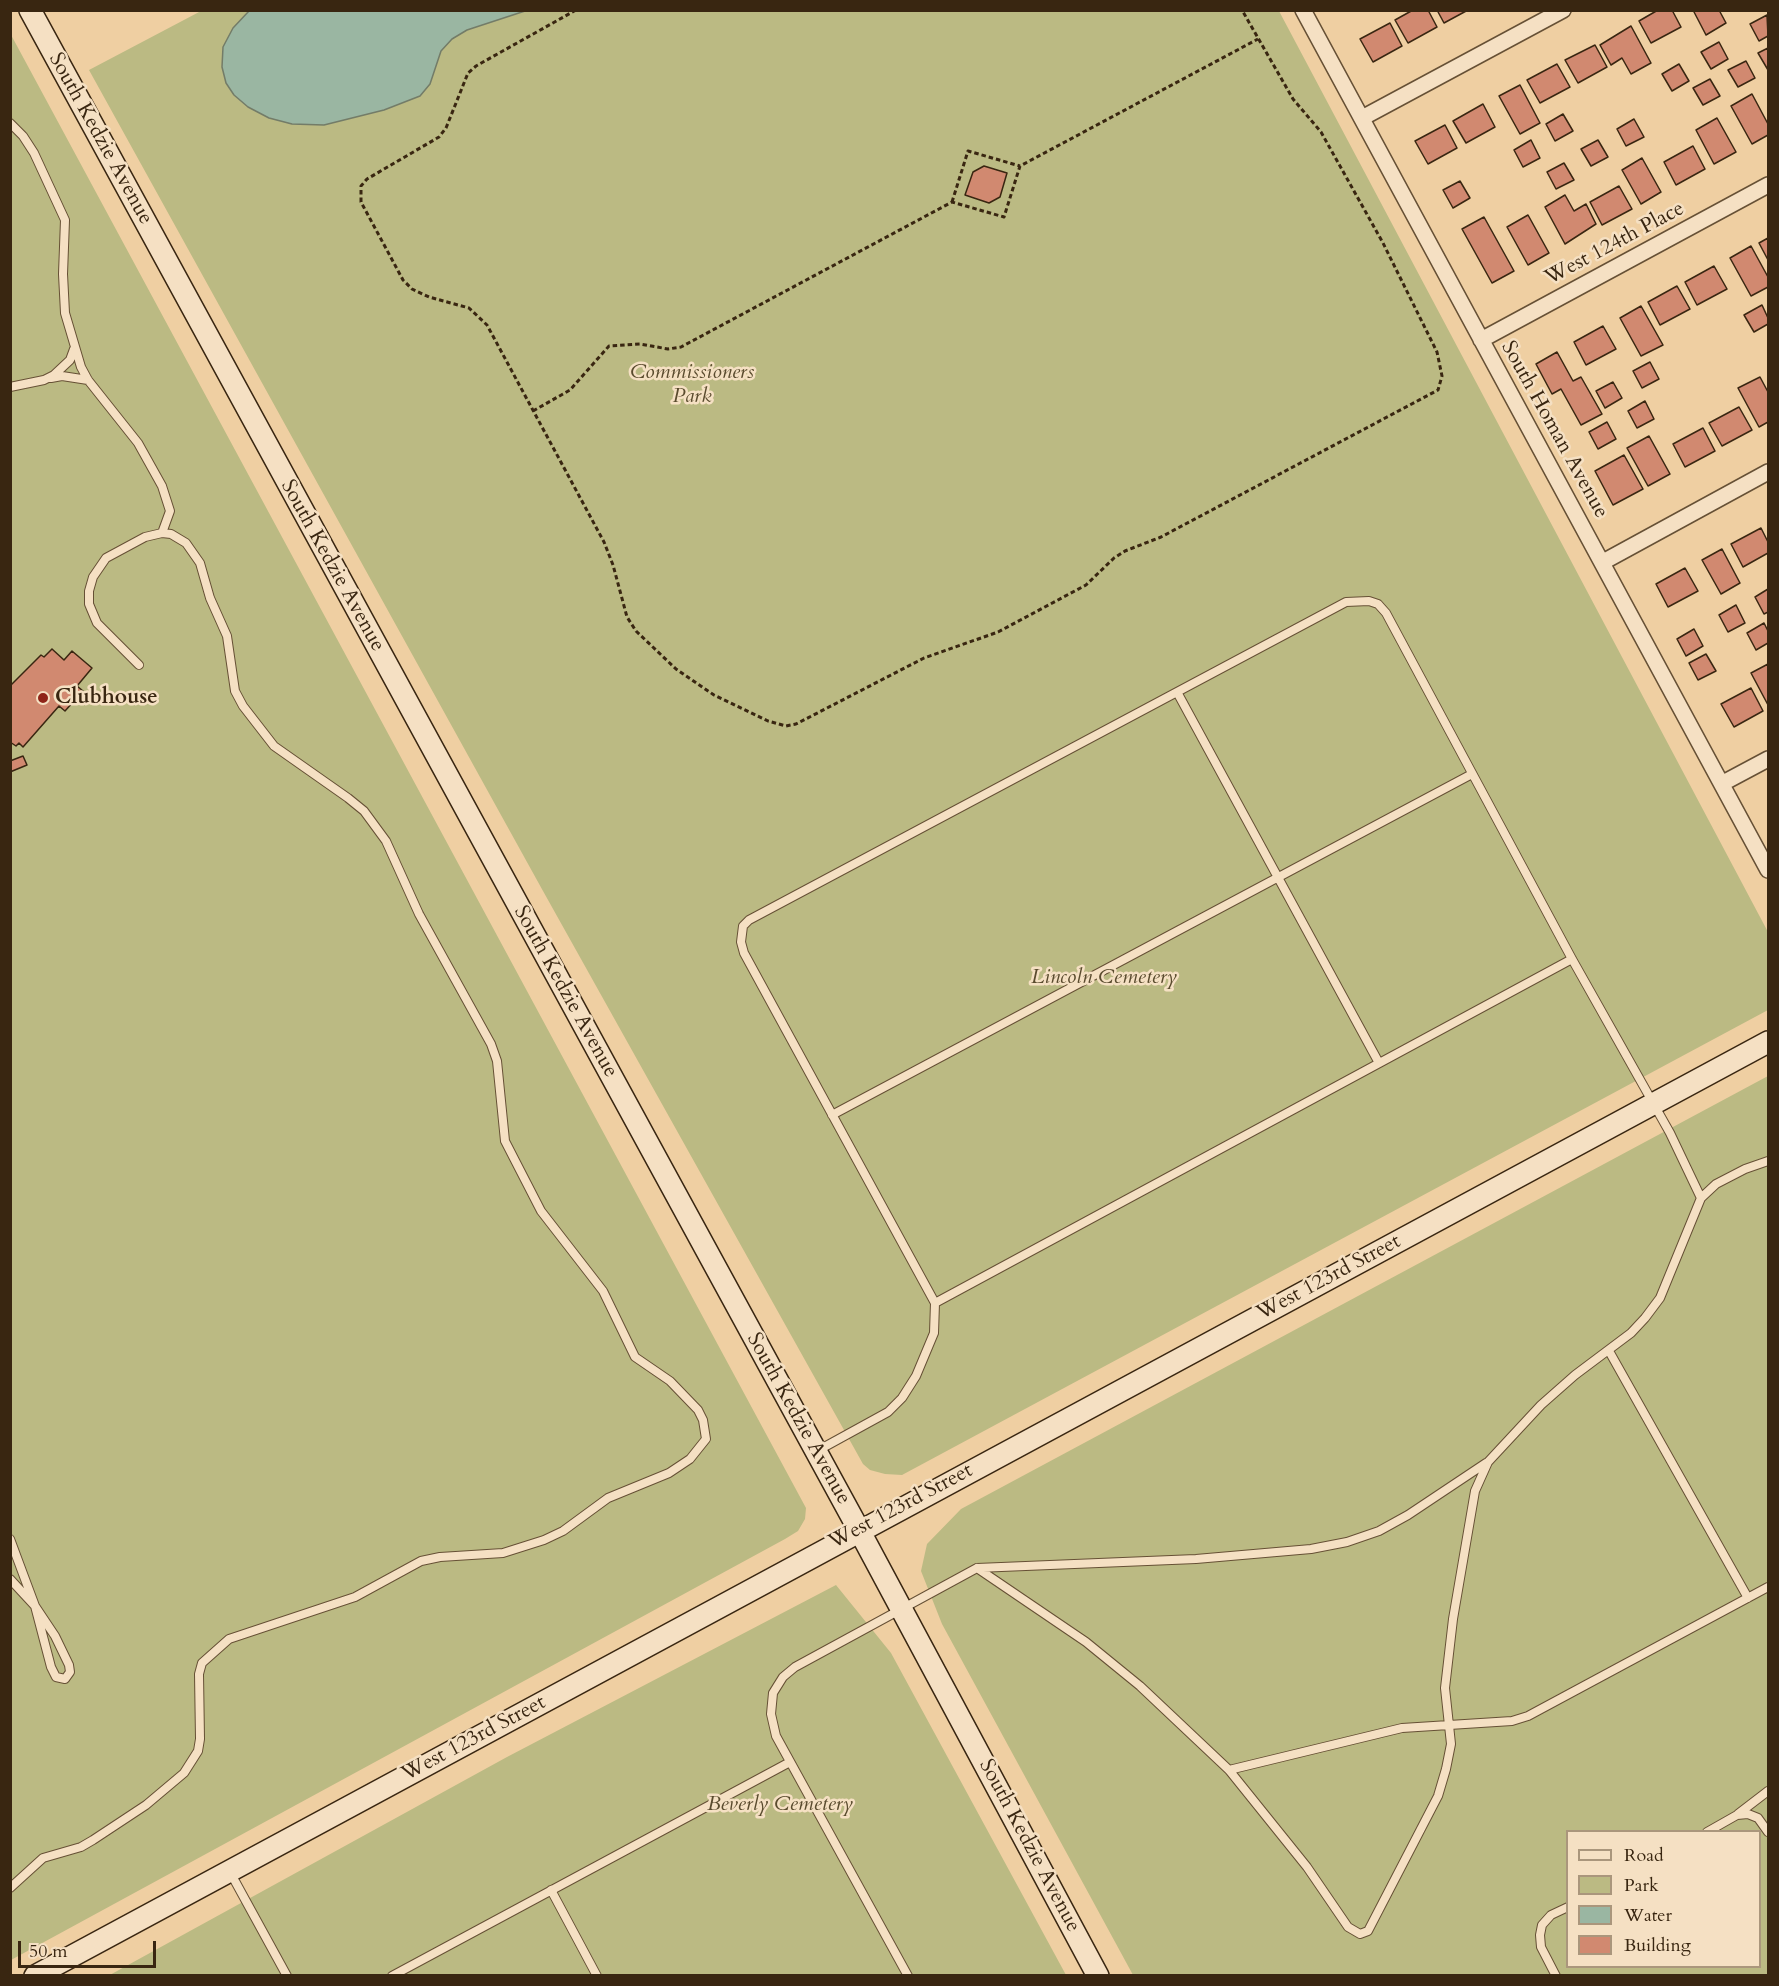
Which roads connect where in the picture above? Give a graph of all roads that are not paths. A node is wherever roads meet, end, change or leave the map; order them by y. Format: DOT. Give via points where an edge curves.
graph roads {
  1 [pos="30,10"];
  2 [pos="1303,10"];
  3 [pos="1563,10"];
  4 [pos="1362,118"];
  5 [pos="10,123"];
  6 [pos="1768,185"];
  7 [pos="1481,340"];
  8 [pos="74,349"];
  9 [pos="44,380"];
  10 [pos="88,380"];
  11 [pos="10,387"];
  12 [pos="1768,472"];
  13 [pos="162,533"];
  14 [pos="1603,562"];
  15 [pos="139,665"];
  16 [pos="1177,692"];
  17 [pos="1768,759"];
  18 [pos="1472,774"];
  19 [pos="1723,783"];
  20 [pos="1768,870"];
  21 [pos="1278,878"];
  22 [pos="1572,959"];
  23 [pos="1768,1042"];
  24 [pos="1379,1063"];
  25 [pos="1653,1104"];
  26 [pos="832,1115"];
  27 [pos="1768,1161"];
  28 [pos="1701,1198"];
  29 [pos="935,1303"];
  30 [pos="1609,1351"];
  31 [pos="816,1451"];
  32 [pos="1488,1462"];
  33 [pos="859,1530"];
  34 [pos="10,1539"];
  35 [pos="977,1568"];
  36 [pos="10,1579"];
  37 [pos="1768,1587"];
  38 [pos="1748,1598"];
  39 [pos="34,1606"];
  40 [pos="901,1609"];
  41 [pos="1448,1723"];
  42 [pos="790,1762"];
  43 [pos="1229,1770"];
  44 [pos="1768,1791"];
  45 [pos="1737,1815"];
  46 [pos="1711,1830"];
  47 [pos="1768,1832"];
  48 [pos="230,1871"];
  49 [pos="10,1888"];
  50 [pos="551,1890"];
  51 [pos="1566,1908"];
  52 [pos="35,1976"];
  53 [pos="287,1976"];
  54 [pos="393,1976"];
  55 [pos="597,1976"];
  56 [pos="908,1976"];
  57 [pos="1098,1976"];
  58 [pos="1556,1976"];
  1 -- 31 [label="main road, South Kedzie Avenue"];
  2 -- 4 [label="street, South Homan Avenue"];
  3 -- 4 [label="street"];
  4 -- 7 [label="street, South Homan Avenue"];
  5 -- 8 [label="lane" via="34,153 65,220 63,293"];
  6 -- 7 [label="street, West 124th Place"];
  7 -- 14 [label="street, South Homan Avenue"];
  8 -- 9 [label="lane" via="62,369"];
  8 -- 10 [label="lane"];
  9 -- 10 [label="lane" via="62,376"];
  9 -- 11 [label="lane"];
  10 -- 13 [label="lane" via="138,443 162,486 170,511"];
  12 -- 14 [label="street"];
  13 -- 15 [label="lane" via="127,545 106,558 89,591 88,604 97,623"];
  13 -- 49 [label="lane" via="180,537 200,563 227,636 235,691 262,735 364,811 386,841 419,915 488,1037 497,1061 505,1141 541,1211 603,1291 635,1357 669,1381 698,1410 706,1439 690,1459 669,1473 608,1498 564,1531 544,1540 503,1553 421,1561 355,1597 229,1639 202,1663 200,1739 198,1751 184,1773 146,1805 93,1840 43,1858"];
  14 -- 19 [label="street, South Homan Avenue"];
  16 -- 18 [label="lane" via="1346,602 1369,601 1386,613"];
  16 -- 21 [label="lane"];
  16 -- 26 [label="lane" via="743,926 740,934 744,953"];
  17 -- 19 [label="street"];
  18 -- 21 [label="lane"];
  18 -- 22 [label="lane"];
  19 -- 20 [label="street, South Homan Avenue"];
  21 -- 24 [label="lane"];
  21 -- 26 [label="lane"];
  22 -- 24 [label="lane"];
  22 -- 25 [label="lane"];
  23 -- 25 [label="main road, West 123rd Street"];
  24 -- 29 [label="lane"];
  25 -- 28 [label="lane"];
  25 -- 33 [label="main road, West 123rd Street"];
  26 -- 29 [label="lane"];
  27 -- 28 [label="lane" via="1726,1179"];
  28 -- 30 [label="lane" via="1660,1298 1645,1318"];
  29 -- 31 [label="lane" via="931,1341 902,1398 888,1412"];
  30 -- 32 [label="lane" via="1540,1405"];
  30 -- 38 [label="lane"];
  31 -- 33 [label="main road, South Kedzie Avenue"];
  32 -- 35 [label="lane" via="1408,1515 1347,1542 1196,1559"];
  32 -- 41 [label="lane" via="1475,1491 1468,1525 1445,1688"];
  33 -- 40 [label="main road, South Kedzie Avenue"];
  33 -- 48 [label="main road, West 123rd Street"];
  34 -- 39 [label="lane"];
  35 -- 40 [label="lane"];
  35 -- 43 [label="lane" via="1086,1642 1140,1686"];
  36 -- 39 [label="lane"];
  37 -- 38 [label="lane"];
  38 -- 41 [label="lane" via="1528,1716 1512,1721"];
  39 -- 39 [label="lane" via="49,1625 69,1665 65,1679 56,1677 51,1666"];
  40 -- 42 [label="lane" via="783,1677 773,1693 771,1714 776,1737"];
  40 -- 57 [label="main road, South Kedzie Avenue"];
  41 -- 43 [label="lane" via="1402,1728"];
  41 -- 43 [label="lane" via="1450,1744 1438,1796 1375,1922 1360,1934 1348,1927 1307,1867"];
  42 -- 50 [label="lane"];
  42 -- 56 [label="lane"];
  44 -- 45 [label="lane"];
  45 -- 46 [label="lane"];
  45 -- 47 [label="lane" via="1758,1818"];
  48 -- 52 [label="main road, West 123rd Street"];
  48 -- 53 [label="lane"];
  50 -- 54 [label="lane"];
  50 -- 55 [label="lane"];
  51 -- 58 [label="lane" via="1551,1915 1542,1925 1540,1935 1541,1947"];
}
